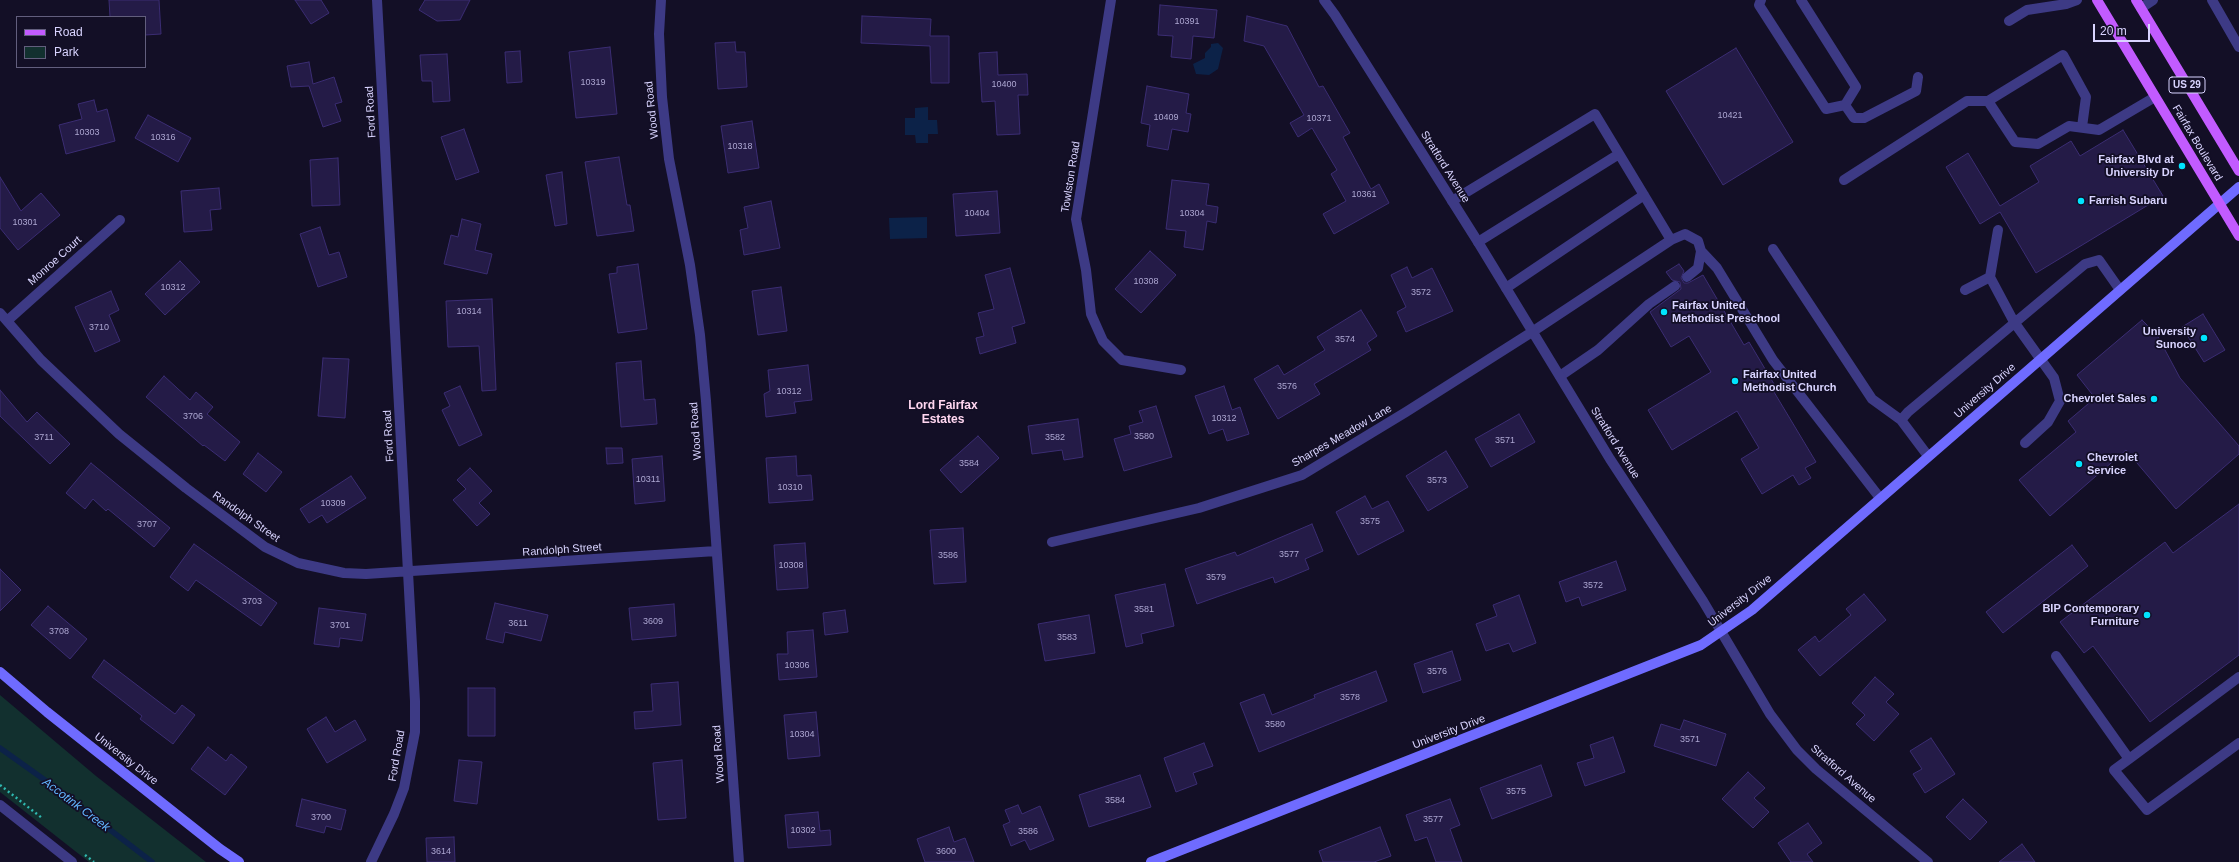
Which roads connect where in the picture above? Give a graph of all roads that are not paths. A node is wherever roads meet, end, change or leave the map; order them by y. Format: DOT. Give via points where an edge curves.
graph roads {
  1 [pos="376,0"];
  2 [pos="661,0"];
  3 [pos="1112,0"];
  4 [pos="1324,0"];
  5 [pos="1761,0"];
  6 [pos="1801,0"];
  7 [pos="2077,0"];
  8 [pos="2097,0"];
  9 [pos="2154,0"];
  10 [pos="2212,0"];
  11 [pos="2138,4"];
  12 [pos="2009,21"];
  13 [pos="2239,46"];
  14 [pos="1918,76"];
  15 [pos="2155,97"];
  16 [pos="1988,101"];
  17 [pos="1845,106"];
  18 [pos="2082,127"];
  19 [pos="1619,154"];
  20 [pos="2239,171"];
  21 [pos="1844,180"];
  22 [pos="2239,187"];
  23 [pos="1644,195"];
  24 [pos="1452,201"];
  25 [pos="2219,203"];
  26 [pos="120,220"];
  27 [pos="1998,230"];
  28 [pos="2239,236"];
  29 [pos="1671,240"];
  30 [pos="1478,242"];
  31 [pos="1773,249"];
  32 [pos="1701,251"];
  33 [pos="1990,276"];
  34 [pos="1687,277"];
  35 [pos="1675,286"];
  36 [pos="1506,288"];
  37 [pos="1965,290"];
  38 [pos="2120,290"];
  39 [pos="4,317"];
  40 [pos="2014,322"];
  41 [pos="1532,332"];
  42 [pos="2041,359"];
  43 [pos="1181,370"];
  44 [pos="1560,376"];
  45 [pos="1901,420"];
  46 [pos="2025,443"];
  47 [pos="1928,456"];
  48 [pos="1880,498"];
  49 [pos="1052,542"];
  50 [pos="716,551"];
  51 [pos="408,570"];
  52 [pos="1720,632"];
  53 [pos="2056,656"];
  54 [pos="0,672"];
  55 [pos="2239,677"];
  56 [pos="2239,743"];
  57 [pos="2129,759"];
  58 [pos="0,805"];
  59 [pos="72,862"];
  60 [pos="239,862"];
  61 [pos="371,862"];
  62 [pos="739,862"];
  63 [pos="1151,862"];
  64 [pos="1928,862"];
  1 -- 51 [label="street, Ford Road"];
  2 -- 50 [label="street, Wood Road" via="659,34 662,97 700,335"];
  3 -- 43 [label="street, Towlston Road" via="1076,219 1091,314 1103,341 1122,360"];
  4 -- 24 [label="street, Stratford Avenue"];
  5 -- 17 [label="street" via="1759,5 1826,109"];
  6 -- 17 [label="street" via="1856,87"];
  7 -- 12 [label="street" via="2027,10"];
  8 -- 15 [label="main road, Fairfax Boulevard / US 29"];
  9 -- 11 [label="street"];
  10 -- 13 [label="street"];
  11 -- 20 [label="main road, Fairfax Boulevard / US 29"];
  14 -- 17 [label="street" via="1916,91 1864,118 1854,118"];
  15 -- 18 [label="street" via="2099,130"];
  15 -- 25 [label="main road, Fairfax Boulevard / US 29"];
  16 -- 18 [label="street" via="2015,142 2038,144 2069,126"];
  16 -- 18 [label="street" via="2063,55 2086,97"];
  16 -- 21 [label="street" via="1967,101"];
  19 -- 23 [label="street"];
  19 -- 24 [label="street" via="1596,114"];
  19 -- 30 [label="street"];
  22 -- 25 [label="street, University Drive"];
  23 -- 29 [label="street"];
  23 -- 36 [label="street"];
  24 -- 30 [label="street, Stratford Avenue"];
  25 -- 28 [label="main road, Fairfax Boulevard / US 29"];
  25 -- 38 [label="street, University Drive"];
  26 -- 39 [label="street, Monroe Court"];
  27 -- 33 [label="street"];
  29 -- 32 [label="street" via="1685,234 1698,241"];
  29 -- 41 [label="street, Sharpes Meadow Lane"];
  30 -- 36 [label="street, Stratford Avenue"];
  31 -- 45 [label="street" via="1872,399"];
  32 -- 34 [label="street" via="1698,268"];
  32 -- 48 [label="street" via="1717,268 1774,360"];
  33 -- 37 [label="street"];
  33 -- 40 [label="street"];
  35 -- 44 [label="street" via="1648,304 1598,350"];
  36 -- 41 [label="street, Stratford Avenue"];
  38 -- 40 [label="street" via="2099,260 2085,264"];
  38 -- 42 [label="street, University Drive"];
  39 -- 51 [label="street, Randolph Street" via="41,360 119,434 265,547 298,563 344,573 366,574"];
  40 -- 42 [label="street"];
  40 -- 45 [label="street"];
  41 -- 44 [label="street, Stratford Avenue"];
  41 -- 49 [label="street, Sharpes Meadow Lane" via="1302,475 1199,508"];
  42 -- 46 [label="street" via="2054,378 2060,401 2048,422"];
  42 -- 47 [label="street, University Drive"];
  44 -- 52 [label="street, Stratford Avenue" via="1610,459 1703,600"];
  45 -- 47 [label="street"];
  47 -- 48 [label="street, University Drive"];
  48 -- 52 [label="street, University Drive" via="1752,610"];
  50 -- 51 [label="street, Randolph Street"];
  50 -- 62 [label="street, Wood Road"];
  51 -- 61 [label="street, Ford Road" via="415,701 414,732 404,788"];
  52 -- 63 [label="street, University Drive" via="1693,649"];
  52 -- 64 [label="street, Stratford Avenue" via="1770,714 1797,750 1836,787"];
  53 -- 57 [label="street"];
  54 -- 60 [label="street, University Drive" via="47,712"];
  55 -- 57 [label="street"];
  56 -- 57 [label="street" via="2147,810 2114,770"];
  58 -- 59 [label="street"];
}
